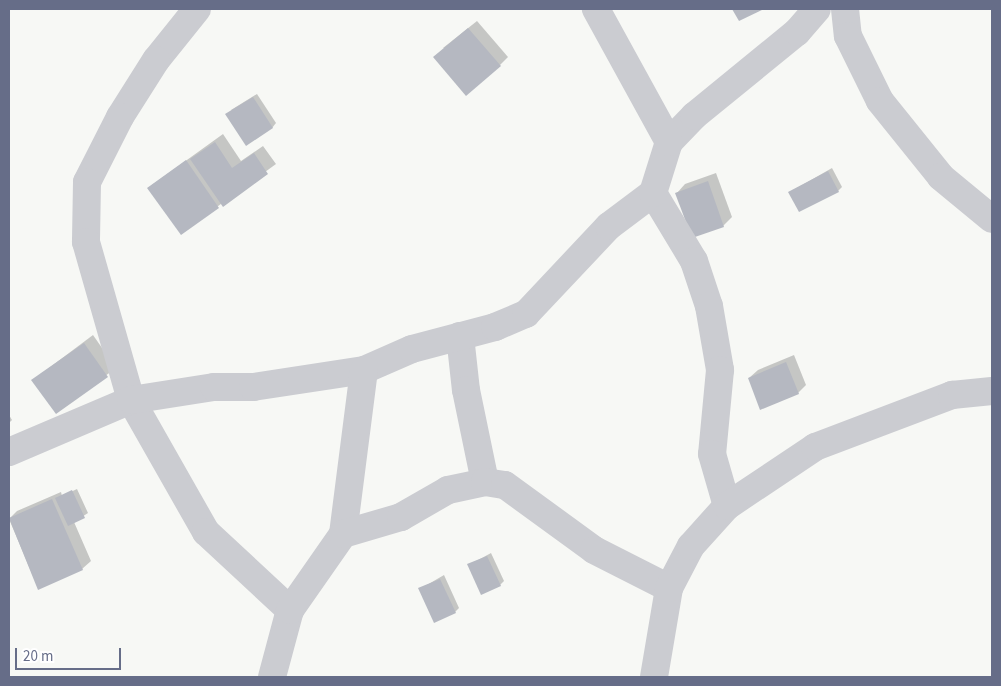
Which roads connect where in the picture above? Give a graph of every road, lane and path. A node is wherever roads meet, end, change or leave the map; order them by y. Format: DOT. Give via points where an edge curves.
graph roads {
  1 [pos="197,9"];
  2 [pos="596,9"];
  3 [pos="817,9"];
  4 [pos="845,9"];
  5 [pos="669,142"];
  6 [pos="653,193"];
  7 [pos="992,219"];
  8 [pos="460,336"];
  9 [pos="364,370"];
  10 [pos="992,391"];
  11 [pos="131,400"];
  12 [pos="9,452"];
  13 [pos="485,482"];
  14 [pos="727,506"];
  15 [pos="343,534"];
  16 [pos="670,588"];
  17 [pos="290,610"];
  18 [pos="272,677"];
  19 [pos="654,677"];
  1 -- 11 [label="street" via="156,60 125,109 87,182 86,242"];
  2 -- 5 [label="street"];
  3 -- 5 [label="street" via="797,32 694,116"];
  4 -- 7 [label="street" via="848,36 880,101 941,177"];
  5 -- 6 [label="street"];
  6 -- 8 [label="street" via="609,226 526,314 495,328"];
  6 -- 14 [label="street" via="694,261 709,306 720,370 712,454"];
  8 -- 9 [label="street" via="412,349"];
  8 -- 13 [label="street" via="466,390"];
  9 -- 11 [label="street" via="253,387 214,386"];
  9 -- 15 [label="street"];
  10 -- 14 [label="street" via="952,395 815,447"];
  11 -- 12 [label="street"];
  11 -- 17 [label="street" via="206,532"];
  13 -- 15 [label="street" via="448,490 400,517"];
  13 -- 16 [label="street" via="505,484 594,550"];
  14 -- 16 [label="street" via="691,546"];
  15 -- 17 [label="street"];
  16 -- 19 [label="street"];
  17 -- 18 [label="street"];
}
